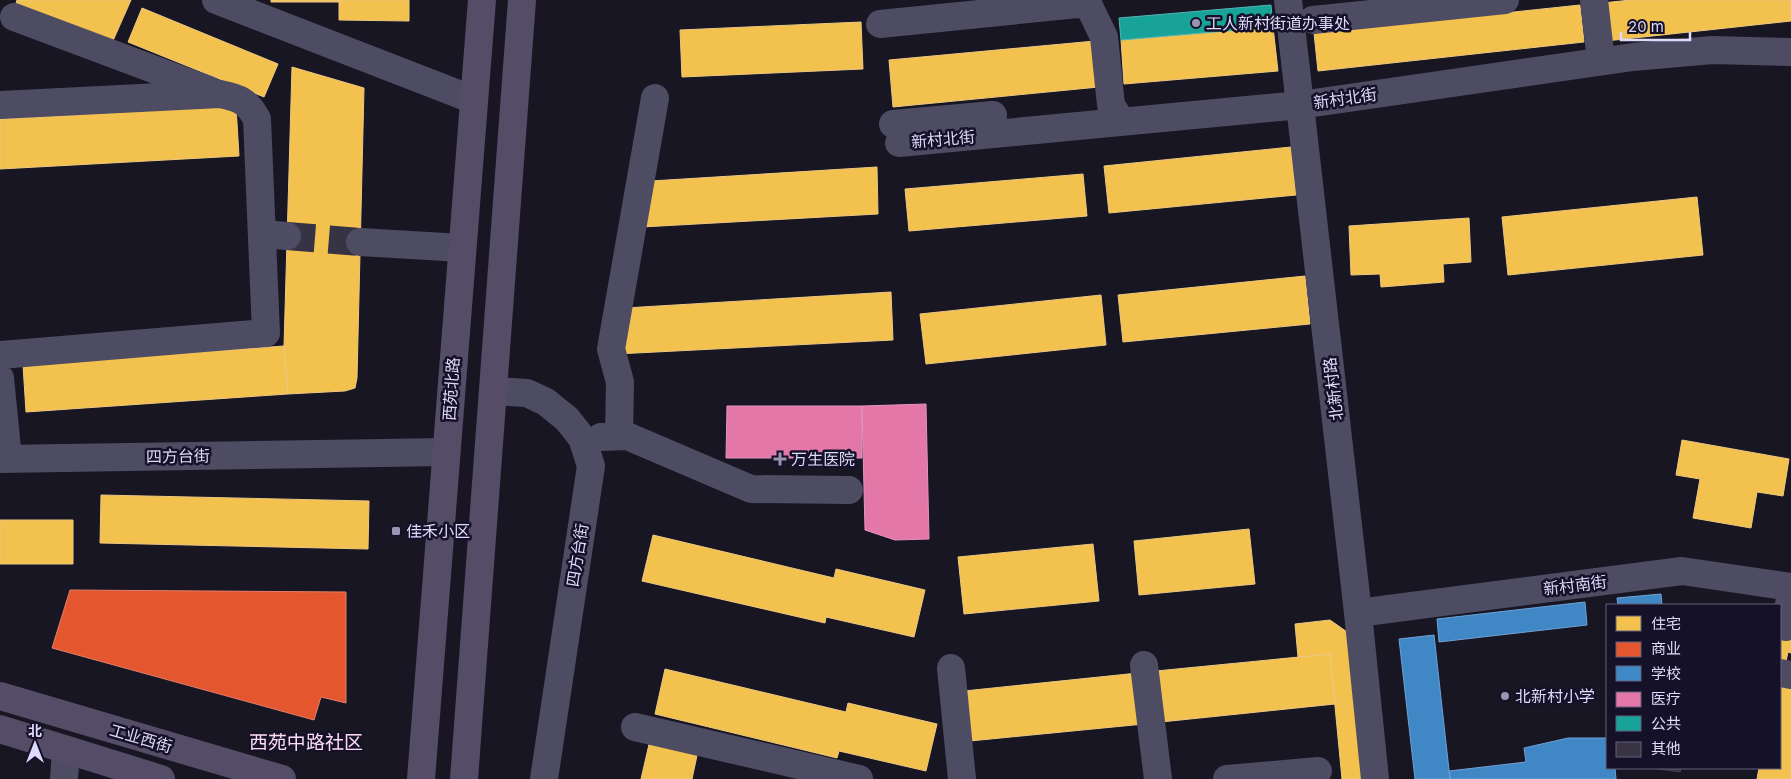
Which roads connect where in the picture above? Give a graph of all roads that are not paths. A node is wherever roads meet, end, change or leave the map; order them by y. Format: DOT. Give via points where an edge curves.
graph roads {
  1 [pos="216,0"];
  2 [pos="482,0"];
  3 [pos="522,0"];
  4 [pos="1288,0"];
  5 [pos="1505,0"];
  6 [pos="1594,0"];
  7 [pos="1087,2"];
  8 [pos="242,5"];
  9 [pos="14,17"];
  10 [pos="1313,20"];
  11 [pos="880,24"];
  12 [pos="1791,52"];
  13 [pos="1601,62"];
  14 [pos="220,94"];
  15 [pos="656,98"];
  16 [pos="474,100"];
  17 [pos="0,105"];
  18 [pos="1300,105"];
  19 [pos="1116,113"];
  20 [pos="896,134"];
  21 [pos="360,242"];
  22 [pos="462,248"];
  23 [pos="0,355"];
  24 [pos="0,378"];
  25 [pos="492,391"];
  26 [pos="626,437"];
  27 [pos="582,438"];
  28 [pos="446,452"];
  29 [pos="4,459"];
  30 [pos="849,490"];
  31 [pos="1791,589"];
  32 [pos="1358,613"];
  33 [pos="1781,626"];
  34 [pos="1144,665"];
  35 [pos="950,668"];
  36 [pos="0,696"];
  37 [pos="636,727"];
  38 [pos="0,729"];
  39 [pos="66,750"];
  40 [pos="1318,770"];
  41 [pos="64,779"];
  42 [pos="161,779"];
  43 [pos="282,779"];
  44 [pos="421,779"];
  45 [pos="464,779"];
  46 [pos="544,779"];
  47 [pos="859,779"];
  48 [pos="962,779"];
  49 [pos="1158,779"];
  50 [pos="1227,779"];
  51 [pos="1374,779"];
  1 -- 8 [label="street"];
  2 -- 16 [label="main road, 西苑北路"];
  3 -- 25 [label="main road"];
  4 -- 18 [label="street, 北新村路"];
  5 -- 10 [label="street"];
  6 -- 13 [label="street"];
  7 -- 11 [label="street"];
  7 -- 19 [label="street" via="1104,37"];
  8 -- 16 [label="street"];
  9 -- 14 [label="street"];
  12 -- 13 [label="street, 新村北街" via="1712,50"];
  13 -- 18 [label="street, 新村北街"];
  14 -- 17 [label="street"];
  14 -- 23 [label="street" via="238,98 250,106 257,119 275,235 266,333"];
  15 -- 26 [label="street" via="611,349 620,382"];
  16 -- 22 [label="main road, 西苑北路"];
  18 -- 19 [label="street, 新村北街"];
  18 -- 32 [label="street, 北新村路"];
  19 -- 20 [label="street, 新村北街"];
  21 -- 22 [label="street"];
  22 -- 28 [label="main road, 西苑北路"];
  24 -- 29 [label="street"];
  25 -- 27 [label="street, 四方台街" via="527,393 540,398 567,419"];
  25 -- 45 [label="main road"];
  26 -- 27 [label="street"];
  26 -- 30 [label="street" via="751,489"];
  27 -- 46 [label="street, 四方台街" via="591,466"];
  28 -- 29 [label="street, 四方台街"];
  28 -- 44 [label="main road, 西苑北路"];
  31 -- 32 [label="street, 新村南街" via="1682,571"];
  31 -- 33 [label="street" via="1786,627"];
  32 -- 51 [label="street, 北新村路"];
  34 -- 49 [label="street"];
  35 -- 48 [label="street"];
  36 -- 43 [label="main road, 工业西街"];
  37 -- 47 [label="street"];
  38 -- 39 [label="main road, 工业西街"];
  39 -- 41 [label="street"];
  39 -- 42 [label="main road, 工业西街"];
  40 -- 50 [label="street"];
}
